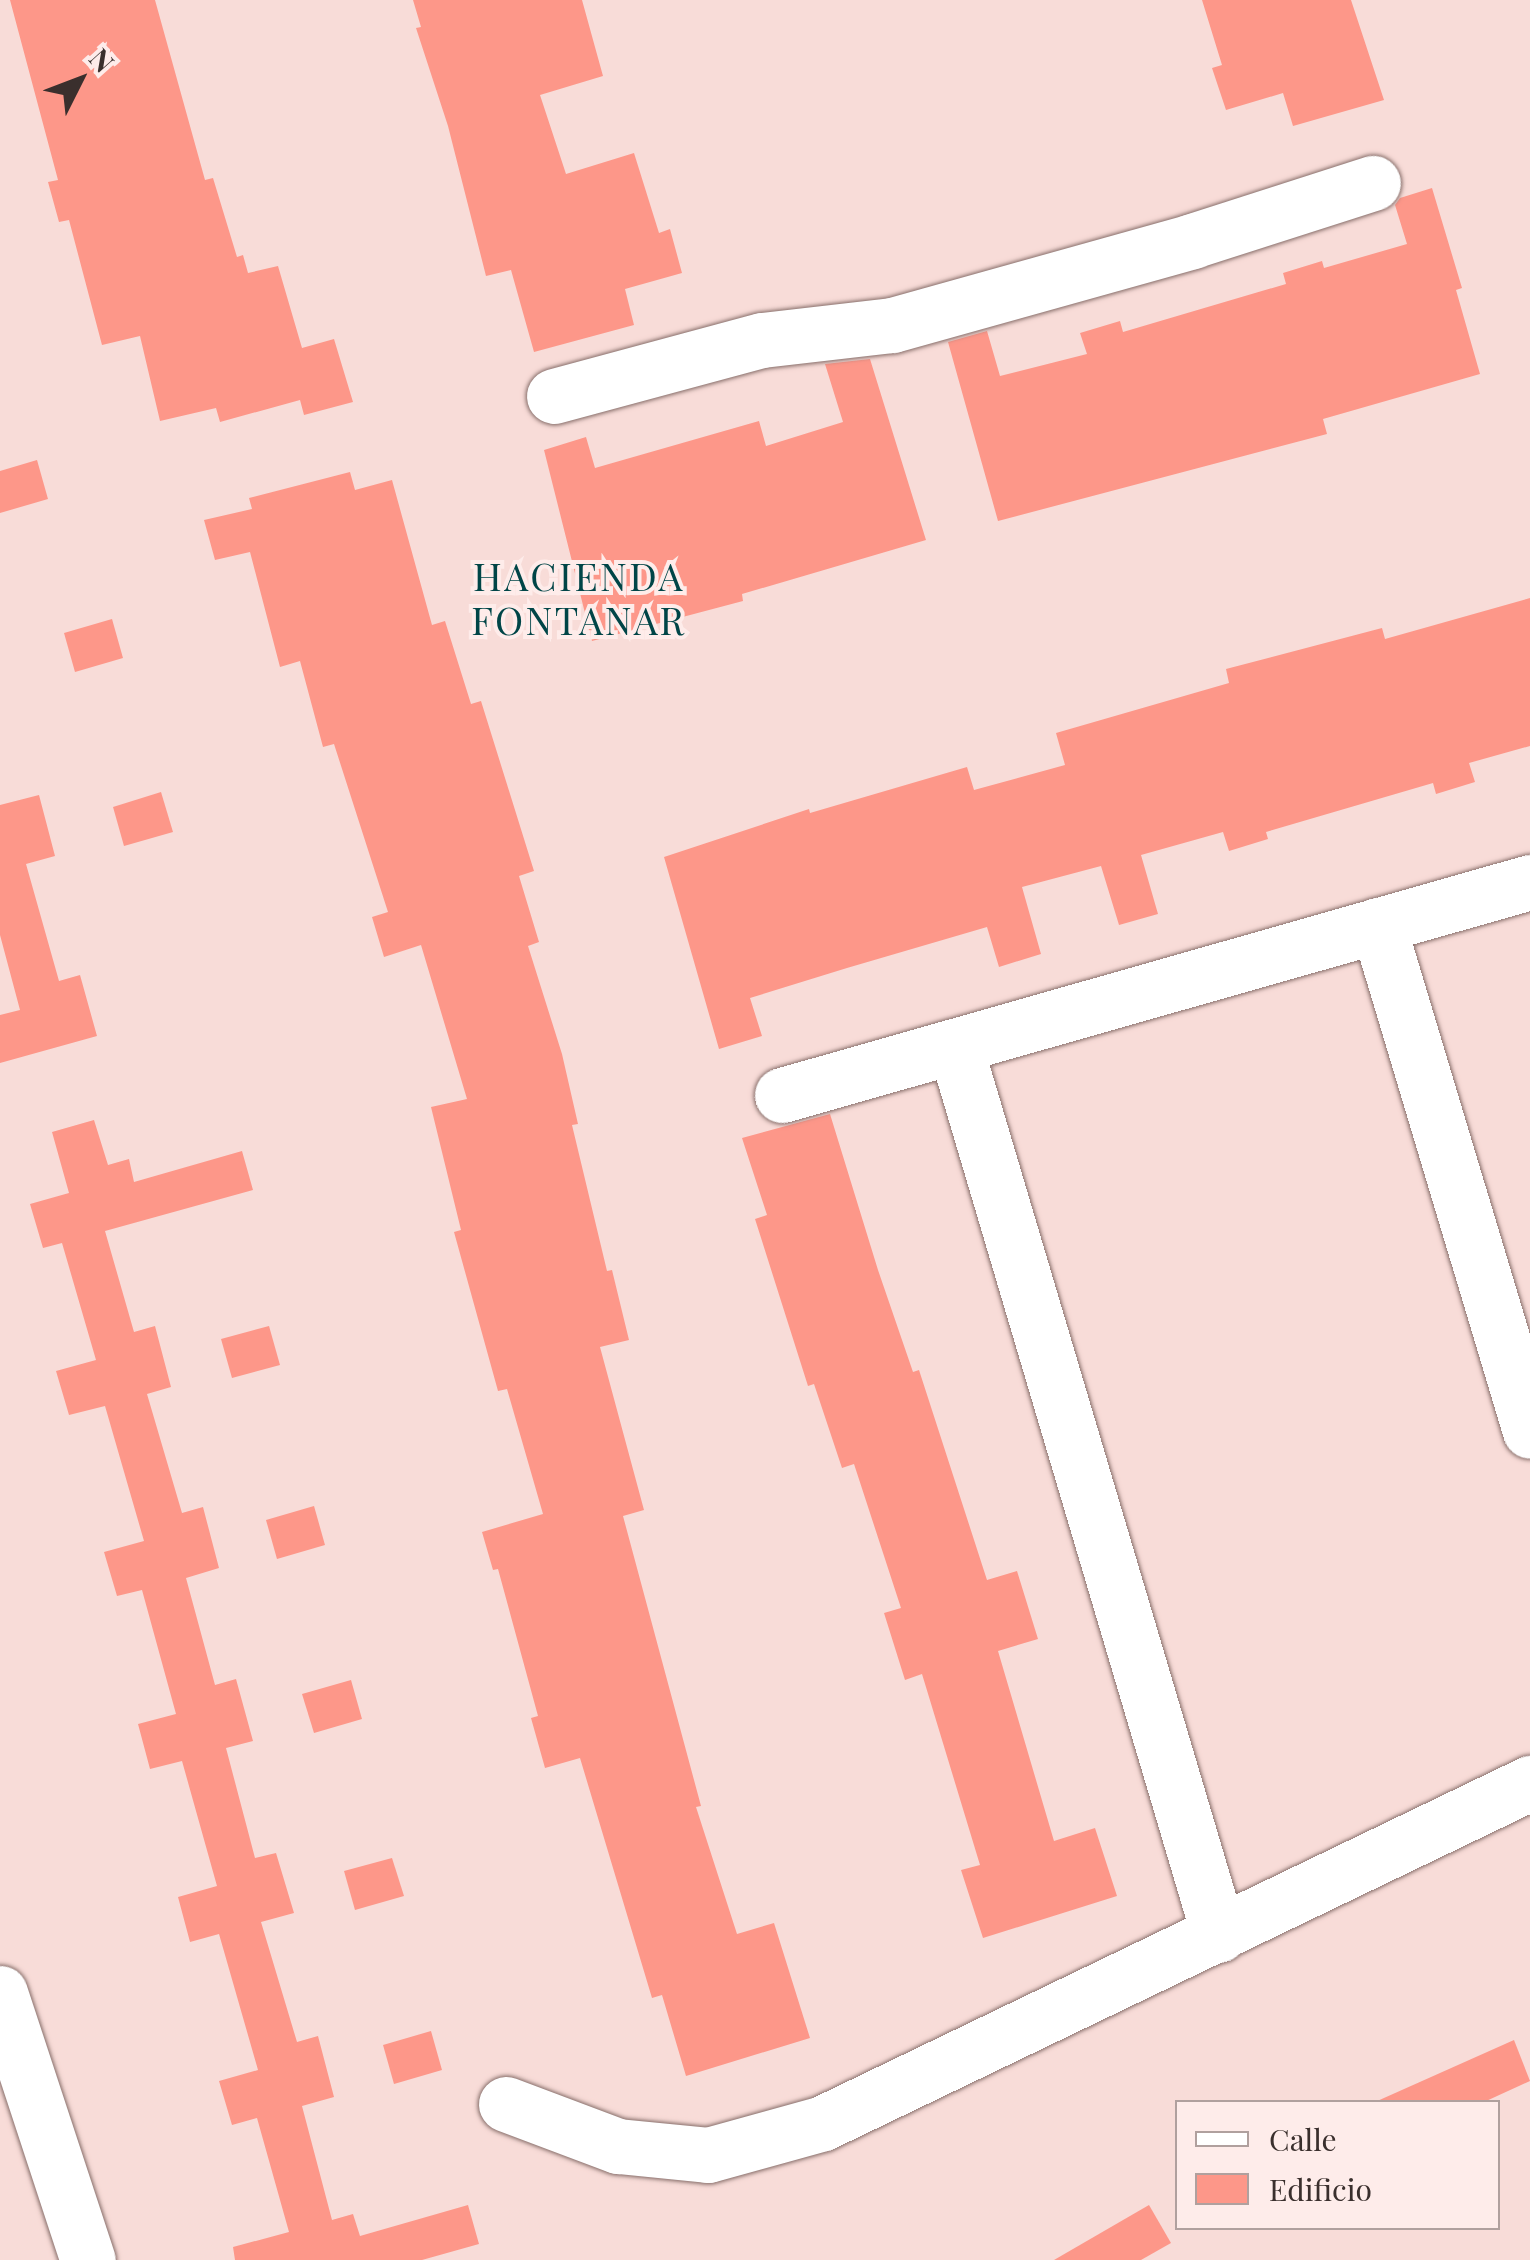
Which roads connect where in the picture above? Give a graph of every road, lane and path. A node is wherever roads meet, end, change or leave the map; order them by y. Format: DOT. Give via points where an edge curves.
graph roads {
  1 [pos="1373,183"];
  2 [pos="554,396"];
  3 [pos="1530,882"];
  4 [pos="1378,925"];
  5 [pos="955,1046"];
  6 [pos="782,1095"];
  7 [pos="1530,1431"];
  8 [pos="1530,1783"];
  9 [pos="1219,1935"];
  10 [pos="0,1994"];
  11 [pos="506,2104"];
  12 [pos="88,2260"];
  1 -- 2 [label="street" via="892,325 762,340"];
  3 -- 4 [label="street"];
  4 -- 5 [label="street"];
  4 -- 7 [label="street"];
  5 -- 6 [label="street"];
  5 -- 9 [label="street"];
  8 -- 9 [label="street"];
  9 -- 11 [label="street" via="822,2123 708,2155 618,2146"];
  10 -- 12 [label="street"];
}
